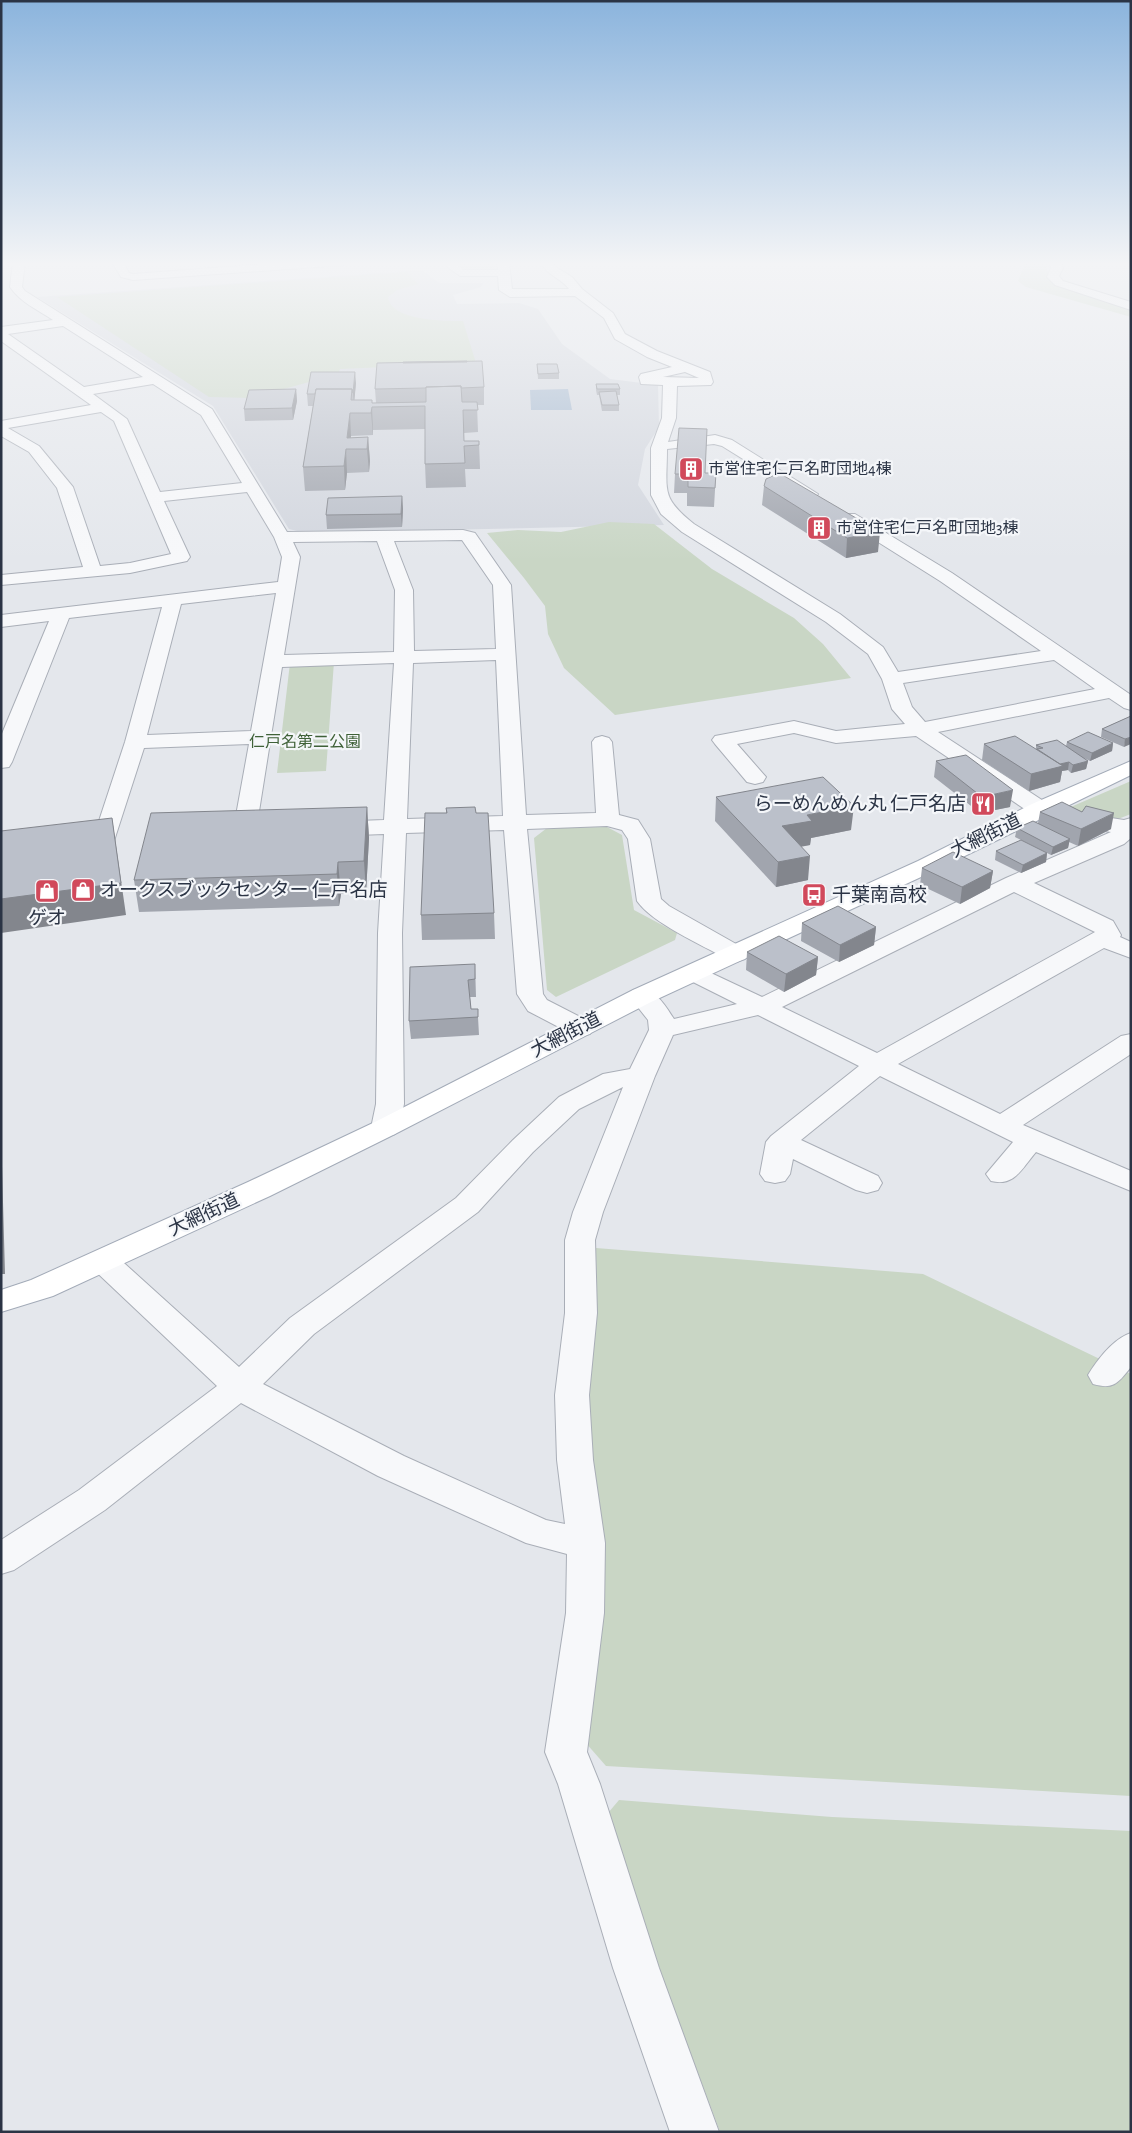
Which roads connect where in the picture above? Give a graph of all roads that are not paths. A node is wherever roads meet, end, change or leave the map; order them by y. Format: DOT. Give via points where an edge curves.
graph roads {
  1 [pos="40,362"];
  2 [pos="128,362"];
  3 [pos="670,362"];
  4 [pos="685,368"];
  5 [pos="156,379"];
  6 [pos="670,382"];
  7 [pos="84,391"];
  8 [pos="104,407"];
  9 [pos="1,425"];
  10 [pos="1,430"];
  11 [pos="659,448"];
  12 [pos="253,487"];
  13 [pos="155,497"];
  14 [pos="383,535"];
  15 [pos="282,536"];
  16 [pos="93,572"];
  17 [pos="1,580"];
  18 [pos="286,586"];
  19 [pos="174,601"];
  20 [pos="60,615"];
  21 [pos="1,621"];
  22 [pos="506,654"];
  23 [pos="1056,654"];
  24 [pos="404,656"];
  25 [pos="272,661"];
  26 [pos="892,679"];
  27 [pos="1114,691"];
  28 [pos="1131,704"];
  29 [pos="920,729"];
  30 [pos="259,737"];
  31 [pos="135,742"];
  32 [pos="602,742"];
  33 [pos="1,762"];
  34 [pos="1131,767"];
  35 [pos="755,777"];
  36 [pos="1040,809"];
  37 [pos="608,819"];
  38 [pos="515,821"];
  39 [pos="395,826"];
  40 [pos="1130,826"];
  41 [pos="310,829"];
  42 [pos="282,830"];
  43 [pos="68,841"];
  44 [pos="1014,883"];
  45 [pos="1104,938"];
  46 [pos="1131,951"];
  47 [pos="736,954"];
  48 [pos="694,973"];
  49 [pos="642,996"];
  50 [pos="763,1006"];
  51 [pos="582,1028"];
  52 [pos="662,1030"];
  53 [pos="1131,1042"];
  54 [pos="878,1064"];
  55 [pos="641,1076"];
  56 [pos="1001,1126"];
  57 [pos="385,1128"];
  58 [pos="1030,1140"];
  59 [pos="781,1142"];
  60 [pos="775,1174"];
  61 [pos="1001,1174"];
  62 [pos="1131,1182"];
  63 [pos="867,1183"];
  64 [pos="103,1261"];
  65 [pos="1,1301"];
  66 [pos="1131,1345"];
  67 [pos="1104,1375"];
  68 [pos="239,1387"];
  69 [pos="586,1543"];
  70 [pos="1,1559"];
  71 [pos="695,2132"];
  1 -- 7 [label="street"];
  2 -- 5 [label="street"];
  3 -- 4 [label="street"];
  4 -- 6 [label="street" via="705,375 706,382"];
  4 -- 6 [label="street" via="646,377 646,381"];
  5 -- 7 [label="street"];
  5 -- 12 [label="street" via="207,412"];
  6 -- 11 [label="street" via="670,418"];
  7 -- 8 [label="street"];
  8 -- 9 [label="street"];
  8 -- 13 [label="street" via="120,419"];
  10 -- 16 [label="street" via="34,449 65,488"];
  11 -- 23 [label="street" via="715,439 726,443 946,577"];
  11 -- 26 [label="street" via="659,495 668,512 696,533 833,618 876,652"];
  12 -- 13 [label="street"];
  12 -- 15 [label="street"];
  13 -- 16 [label="street" via="181,557"];
  14 -- 15 [label="street"];
  14 -- 22 [label="street" via="454,534 469,538 502,585"];
  14 -- 24 [label="street" via="404,590"];
  15 -- 18 [label="street" via="291,557"];
  16 -- 17 [label="street"];
  18 -- 19 [label="street"];
  18 -- 25 [label="street"];
  19 -- 20 [label="street"];
  19 -- 31 [label="street"];
  20 -- 21 [label="street"];
  20 -- 33 [label="street"];
  22 -- 24 [label="street"];
  22 -- 38 [label="street"];
  23 -- 26 [label="street"];
  23 -- 27 [label="street"];
  24 -- 25 [label="street"];
  24 -- 39 [label="street"];
  25 -- 30 [label="street"];
  26 -- 29 [label="street" via="902,709"];
  27 -- 28 [label="street"];
  27 -- 29 [label="street"];
  29 -- 35 [label="street" via="836,737 794,727 722,740"];
  29 -- 36 [label="street"];
  30 -- 31 [label="street"];
  30 -- 42 [label="street" via="244,832"];
  31 -- 43 [label="street" via="106,836"];
  32 -- 37 [label="street"];
  34 -- 36 [label="main road, 大網街道"];
  36 -- 40 [label="street" via="1069,818"];
  36 -- 47 [label="main road, 大網街道"];
  37 -- 38 [label="street"];
  37 -- 47 [label="street" via="630,825 640,839 649,901 660,911"];
  38 -- 39 [label="street"];
  38 -- 51 [label="street" via="530,994 537,1005"];
  39 -- 41 [label="street"];
  39 -- 57 [label="street" via="390,933 390,1104"];
  40 -- 44 [label="street" via="1116,839"];
  44 -- 45 [label="street" via="1104,926 1108,934"];
  44 -- 50 [label="street"];
  45 -- 46 [label="street"];
  45 -- 54 [label="street"];
  47 -- 48 [label="main road, 大網街道"];
  48 -- 49 [label="main road, 大網街道"];
  48 -- 50 [label="street"];
  49 -- 51 [label="main road, 大網街道"];
  49 -- 52 [label="street" via="661,1019"];
  50 -- 52 [label="street"];
  50 -- 54 [label="street"];
  51 -- 57 [label="main road, 大網街道"];
  52 -- 55 [label="street"];
  53 -- 56 [label="street"];
  54 -- 56 [label="street"];
  54 -- 59 [label="street"];
  55 -- 68 [label="street" via="613,1080 568,1103 467,1205 302,1326"];
  55 -- 69 [label="street" via="580,1240 581,1313 572,1395 575,1460"];
  56 -- 58 [label="street"];
  57 -- 64 [label="main road, 大網街道"];
  58 -- 61 [label="street"];
  58 -- 62 [label="street"];
  59 -- 60 [label="street"];
  59 -- 63 [label="street"];
  64 -- 65 [label="main road, 大網街道" via="42,1288"];
  64 -- 68 [label="street"];
  66 -- 67 [label="street"];
  68 -- 69 [label="street" via="391,1466 539,1533"];
  68 -- 70 [label="street" via="92,1500"];
  69 -- 71 [label="street" via="585,1613 566,1752 579,1784 636,1968"];
}
